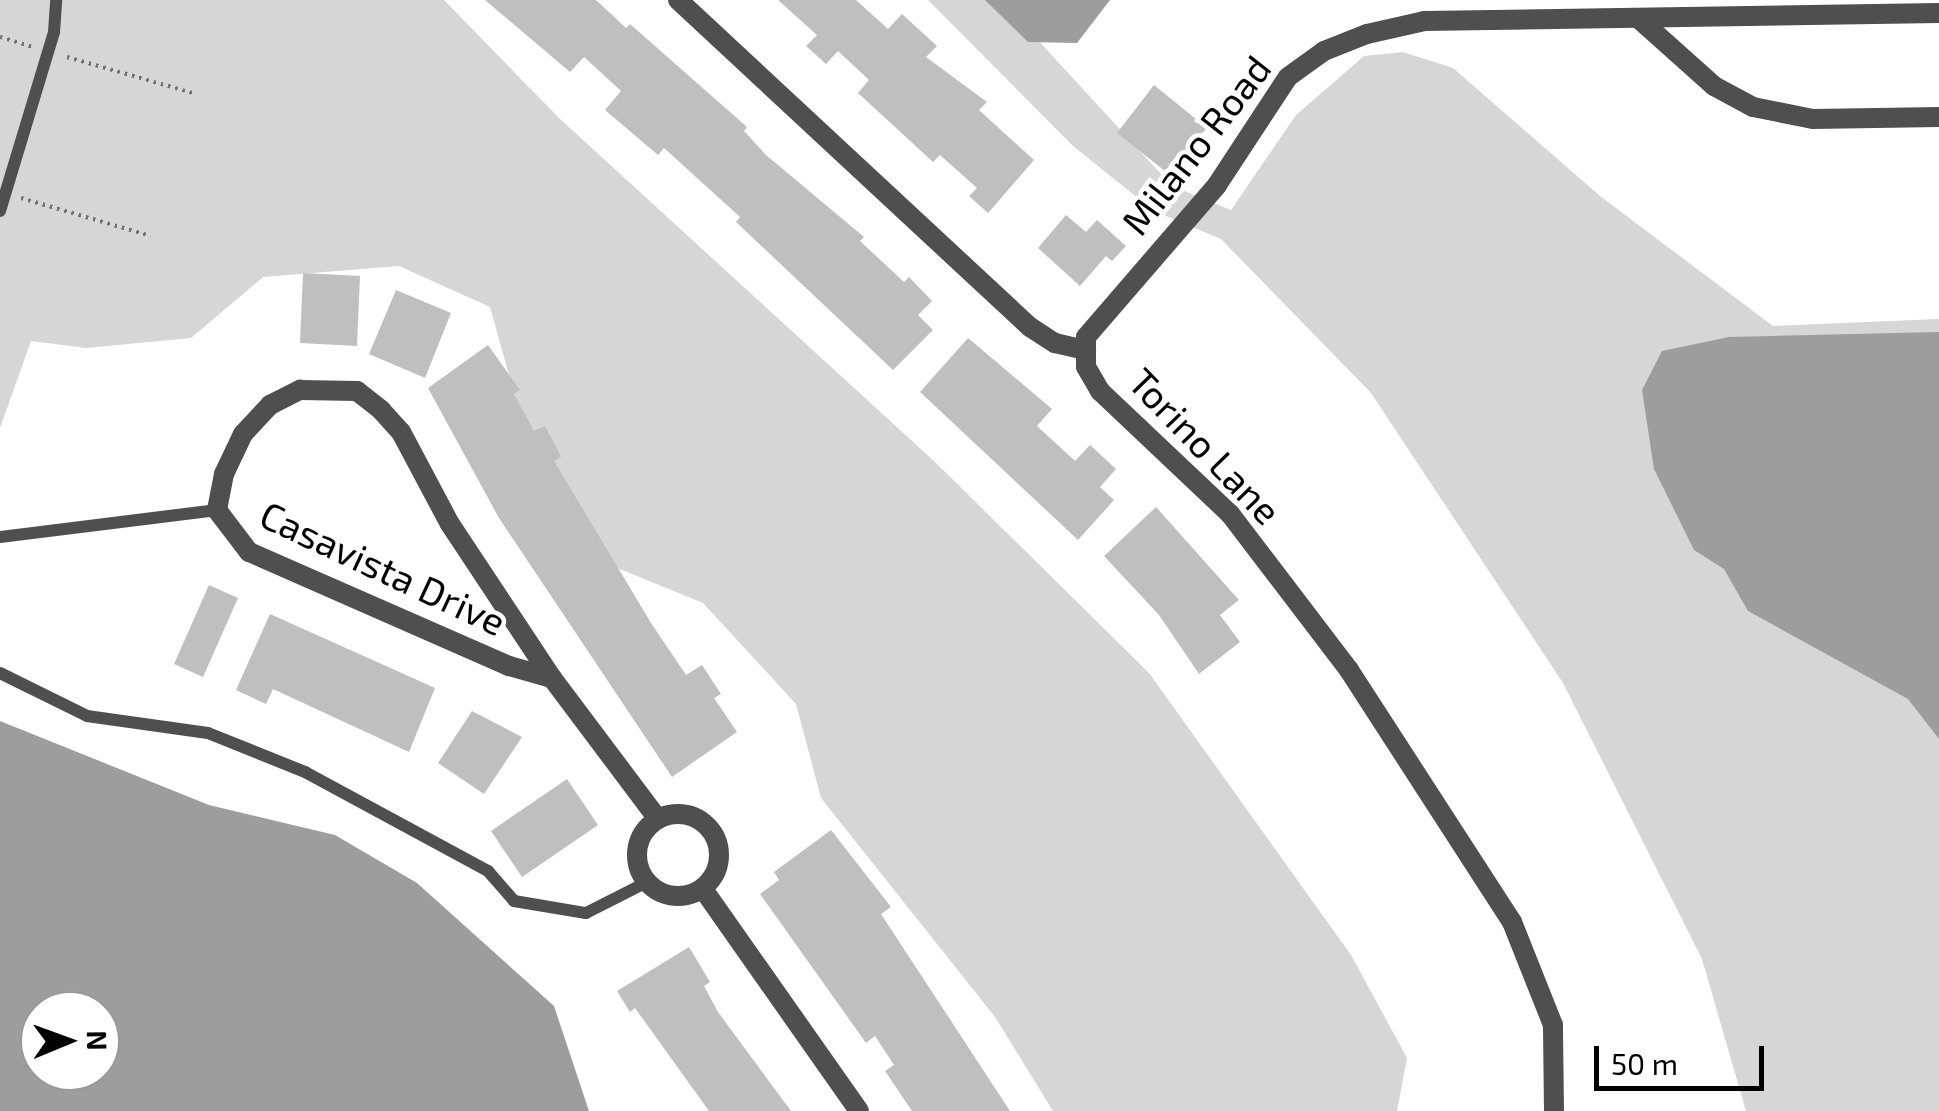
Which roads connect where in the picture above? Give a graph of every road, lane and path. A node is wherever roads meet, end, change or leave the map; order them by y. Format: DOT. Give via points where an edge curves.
graph roads {
  1 [pos="56,0"];
  2 [pos="678,0"];
  3 [pos="1939,13"];
  4 [pos="1638,18"];
  5 [pos="0,37"];
  6 [pos="48,51"];
  7 [pos="196,94"];
  8 [pos="1939,116"];
  9 [pos="5,193"];
  10 [pos="0,211"];
  11 [pos="150,236"];
  12 [pos="1086,350"];
  13 [pos="217,510"];
  14 [pos="0,537"];
  15 [pos="0,673"];
  16 [pos="552,678"];
  17 [pos="658,819"];
  18 [pos="647,882"];
  19 [pos="703,889"];
  20 [pos="860,1111"];
  21 [pos="1554,1111"];
  1 -- 6 [label="lane"];
  2 -- 12 [label="street, Torino Lane" via="1030,327 1055,343"];
  3 -- 4 [label="street, Milano Road"];
  4 -- 8 [label="street" via="1714,86 1753,107 1813,119"];
  4 -- 12 [label="street, Milano Road" via="1424,21 1324,50 1288,77 1193,216 1096,318"];
  5 -- 6 [label="path"];
  6 -- 7 [label="path"];
  6 -- 9 [label="lane"];
  9 -- 10 [label="lane"];
  9 -- 11 [label="path"];
  12 -- 21 [label="street, Torino Lane" via="1086,366 1100,390 1230,514 1349,670 1512,922 1553,1025"];
  13 -- 14 [label="lane"];
  13 -- 16 [label="street, Casavista Drive" via="250,552 509,666"];
  13 -- 16 [label="street, Casavista Drive" via="242,434 270,405 300,390 357,391 401,432 450,524"];
  15 -- 18 [label="lane" via="88,716 208,733 305,772 488,871 514,901 586,913"];
  16 -- 17 [label="street, Casavista Drive"];
  17 -- 18 [label="street" via="637,852"];
  17 -- 19 [label="street" via="698,818 716,839 718,866"];
  18 -- 19 [label="street" via="678,897"];
  19 -- 20 [label="street"];
}
